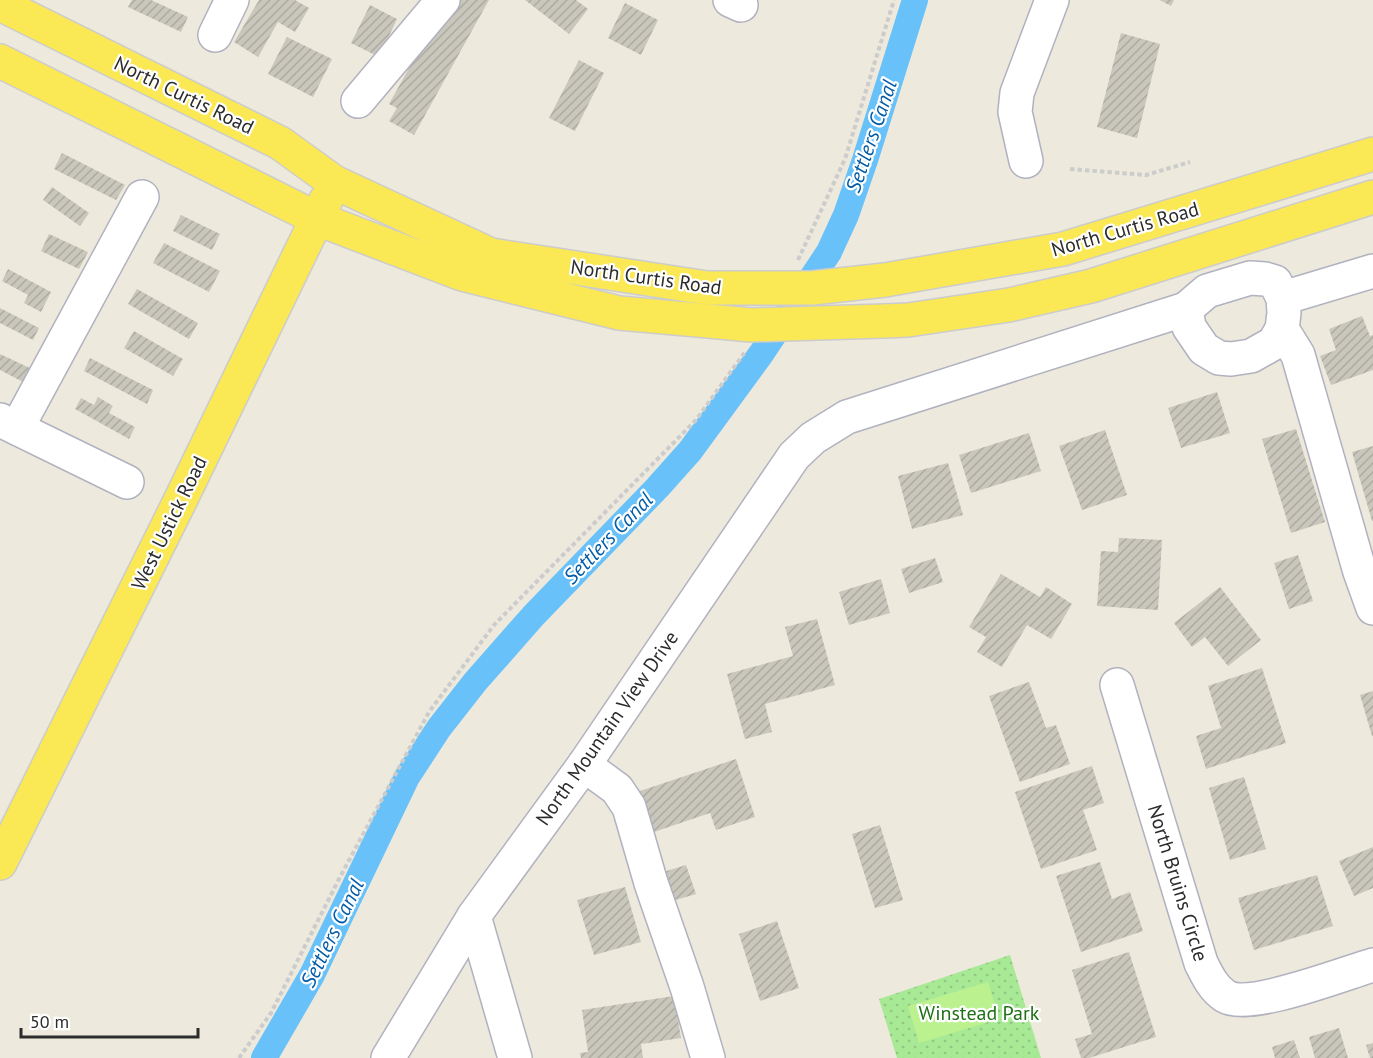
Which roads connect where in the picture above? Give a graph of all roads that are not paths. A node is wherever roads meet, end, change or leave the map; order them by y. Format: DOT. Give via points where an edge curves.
graph roads {
  1 [pos="232,0"];
  2 [pos="443,0"];
  3 [pos="1052,0"];
  4 [pos="0,4"];
  5 [pos="215,35"];
  6 [pos="0,61"];
  7 [pos="358,102"];
  8 [pos="1373,154"];
  9 [pos="1026,161"];
  10 [pos="334,182"];
  11 [pos="142,197"];
  12 [pos="1373,197"];
  13 [pos="318,219"];
  14 [pos="1373,270"];
  15 [pos="1186,309"];
  16 [pos="1282,314"];
  17 [pos="8,424"];
  18 [pos="127,482"];
  19 [pos="1373,608"];
  20 [pos="1117,685"];
  21 [pos="584,765"];
  22 [pos="0,863"];
  23 [pos="474,916"];
  24 [pos="1373,964"];
  25 [pos="388,1058"];
  26 [pos="515,1058"];
  27 [pos="708,1058"];
  1 -- 5 [label="street"];
  2 -- 7 [label="street"];
  3 -- 9 [label="street" via="1017,93 1015,112"];
  4 -- 10 [label="main road, North Curtis Road" via="280,143"];
  6 -- 13 [label="main road, North Curtis Road"];
  8 -- 10 [label="main road, North Curtis Road, bridge" via="1063,249 885,280 812,288 707,288 491,255"];
  10 -- 13 [label="main road, West Ustick Road"];
  11 -- 17 [label="street"];
  12 -- 13 [label="main road, North Curtis Road, bridge" via="1090,286 1010,305 908,320 751,325 619,313 462,274"];
  13 -- 22 [label="main road, West Ustick Road"];
  14 -- 16 [label="street"];
  15 -- 16 [label="street" via="1207,291 1250,278 1275,282"];
  15 -- 16 [label="street" via="1189,327 1204,349 1232,360 1251,356 1274,343"];
  15 -- 21 [label="street, North Mountain View Drive" via="847,417 813,438 794,456"];
  16 -- 19 [label="street"];
  17 -- 18 [label="street"];
  20 -- 24 [label="street, North Bruins Circle" via="1210,982 1226,997 1248,1000"];
  21 -- 23 [label="street, North Mountain View Drive"];
  21 -- 27 [label="street" via="617,789 629,807"];
  23 -- 25 [label="street, North Mountain View Drive"];
  23 -- 26 [label="street"];
}
